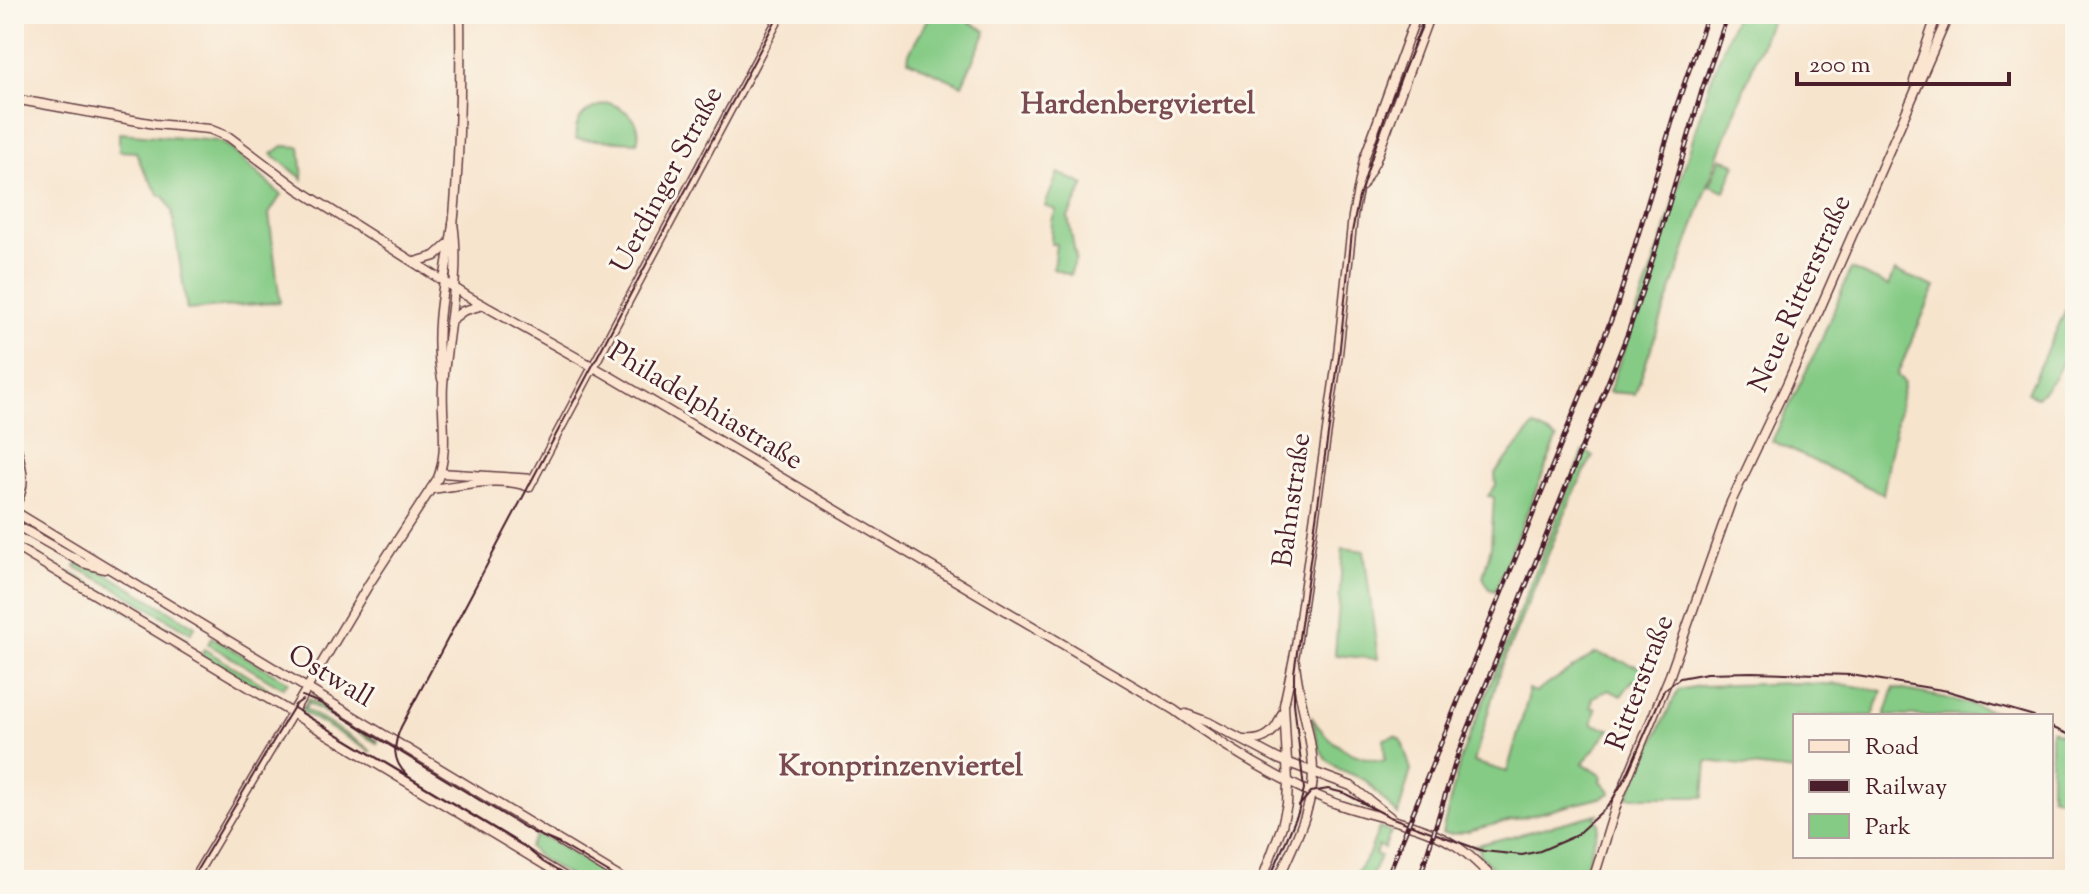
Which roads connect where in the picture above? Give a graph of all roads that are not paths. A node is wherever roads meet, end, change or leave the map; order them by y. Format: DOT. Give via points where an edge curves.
graph roads {
  1 [pos="460,14"];
  2 [pos="781,14"];
  3 [pos="1417,14"];
  4 [pos="1430,14"];
  5 [pos="1937,14"];
  6 [pos="1949,14"];
  7 [pos="14,99"];
  8 [pos="1909,101"];
  9 [pos="1358,194"];
  10 [pos="453,223"];
  11 [pos="448,245"];
  12 [pos="415,262"];
  13 [pos="443,281"];
  14 [pos="453,287"];
  15 [pos="483,305"];
  16 [pos="451,321"];
  17 [pos="593,366"];
  18 [pos="443,384"];
  19 [pos="14,437"];
  20 [pos="440,473"];
  21 [pos="532,483"];
  22 [pos="431,489"];
  23 [pos="1731,502"];
  24 [pos="14,509"];
  25 [pos="14,524"];
  26 [pos="14,546"];
  27 [pos="112,571"];
  28 [pos="1295,653"];
  29 [pos="306,689"];
  30 [pos="1284,705"];
  31 [pos="1174,710"];
  32 [pos="291,713"];
  33 [pos="1237,739"];
  34 [pos="1287,763"];
  35 [pos="1313,771"];
  36 [pos="1288,782"];
  37 [pos="1311,792"];
  38 [pos="1394,820"];
  39 [pos="193,880"];
  40 [pos="570,880"];
  41 [pos="624,880"];
  42 [pos="1262,880"];
  43 [pos="1278,880"];
  44 [pos="1495,880"];
  45 [pos="1593,880"];
  1 -- 10 [label="main road" via="460,140"];
  2 -- 17 [label="main road, Uerdinger Straße"];
  3 -- 9 [label="main road" via="1364,159"];
  4 -- 9 [label="main road"];
  5 -- 8 [label="main road, Neue Ritterstraße"];
  6 -- 8 [label="main road, Neue Ritterstraße"];
  7 -- 12 [label="main road, Philadelphiastraße" via="219,132"];
  8 -- 23 [label="main road, Neue Ritterstraße"];
  9 -- 28 [label="main road, Bahnstraße"];
  10 -- 11 [label="main road"];
  10 -- 14 [label="main road"];
  11 -- 12 [label="main road"];
  11 -- 13 [label="main road"];
  12 -- 13 [label="main road, Philadelphiastraße"];
  13 -- 14 [label="main road, Philadelphiastraße"];
  13 -- 18 [label="main road" via="438,340"];
  14 -- 15 [label="main road, Philadelphiastraße"];
  14 -- 16 [label="main road"];
  15 -- 16 [label="main road"];
  15 -- 17 [label="main road, Philadelphiastraße"];
  16 -- 18 [label="main road"];
  17 -- 21 [label="main road, Uerdinger Straße"];
  17 -- 31 [label="main road, Philadelphiastraße"];
  18 -- 20 [label="main road"];
  19 -- 24 [label="main road" via="24,484"];
  20 -- 21 [label="main road"];
  20 -- 22 [label="main road"];
  21 -- 22 [label="main road"];
  22 -- 29 [label="main road"];
  23 -- 45 [label="main road, Ritterstraße"];
  24 -- 27 [label="main road, Ostwall"];
  25 -- 27 [label="main road" via="83,563"];
  26 -- 32 [label="main road, Ostwall"];
  27 -- 29 [label="main road, Ostwall"];
  28 -- 30 [label="main road, Bahnstraße"];
  28 -- 35 [label="main road, Bahnstraße"];
  29 -- 32 [label="main road"];
  29 -- 41 [label="main road, Ostwall"];
  30 -- 33 [label="main road" via="1270,734 1251,741"];
  30 -- 34 [label="main road, Bahnstraße"];
  31 -- 33 [label="main road, Philadelphiastraße"];
  31 -- 36 [label="main road, Philadelphiastraße"];
  32 -- 39 [label="main road"];
  32 -- 40 [label="main road, Ostwall"];
  33 -- 34 [label="main road, Philadelphiastraße"];
  34 -- 35 [label="main road, Philadelphiastraße"];
  34 -- 36 [label="main road, Bahnstraße"];
  35 -- 37 [label="main road, Bahnstraße"];
  35 -- 38 [label="main road, Philadelphiastraße" via="1355,788"];
  36 -- 37 [label="main road, Philadelphiastraße"];
  36 -- 42 [label="main road, Bahnstraße" via="1282,826"];
  37 -- 38 [label="main road, Philadelphiastraße"];
  37 -- 43 [label="main road, Bahnstraße"];
  38 -- 44 [label="main road" via="1451,842"];
}
